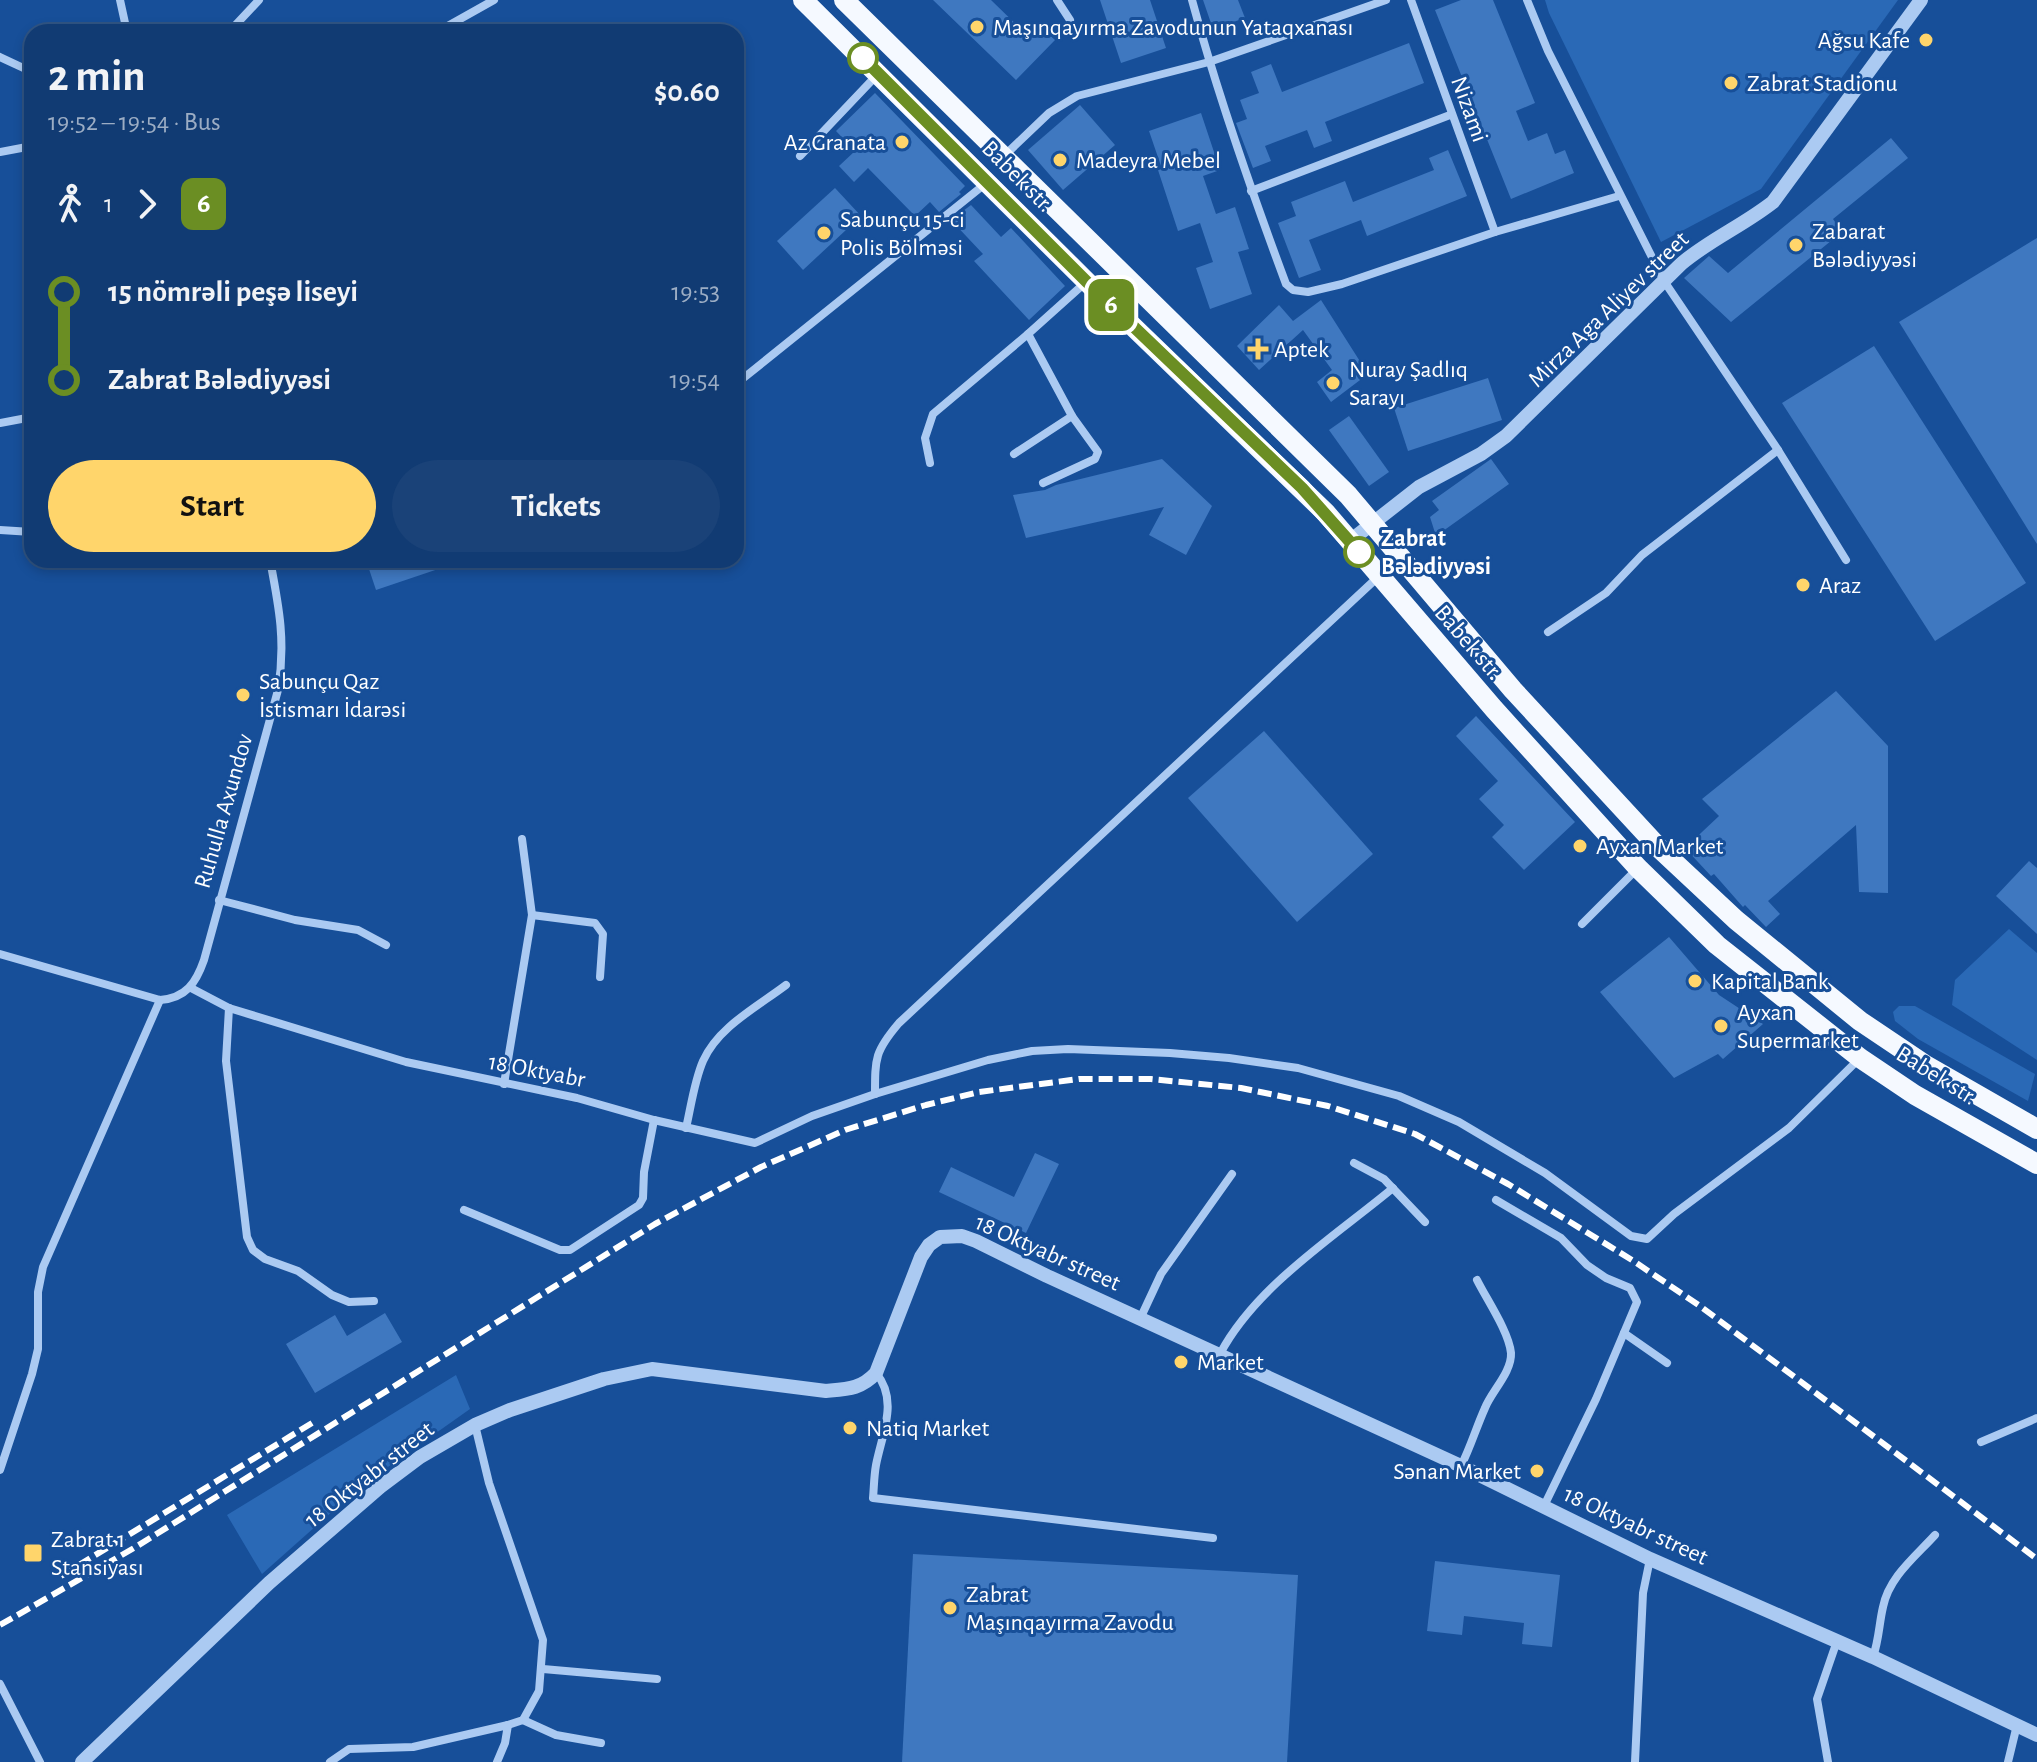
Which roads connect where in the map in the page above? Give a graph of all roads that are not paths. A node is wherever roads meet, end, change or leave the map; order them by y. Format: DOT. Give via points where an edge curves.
graph roads {
  1 [pos="120,0"];
  2 [pos="259,0"];
  3 [pos="494,0"];
  4 [pos="803,0"];
  5 [pos="1057,0"];
  6 [pos="1192,0"];
  7 [pos="1386,0"];
  8 [pos="1411,0"];
  9 [pos="1527,0"];
  10 [pos="1921,0"];
  11 [pos="848,1"];
  12 [pos="1070,20"];
  13 [pos="125,24"];
  14 [pos="236,24"];
  15 [pos="451,24"];
  16 [pos="0,57"];
  17 [pos="1209,62"];
  18 [pos="24,68"];
  19 [pos="879,73"];
  20 [pos="1450,115"];
  21 [pos="24,148"];
  22 [pos="0,152"];
  23 [pos="800,156"];
  24 [pos="1003,157"];
  25 [pos="987,182"];
  26 [pos="1251,191"];
  27 [pos="1619,196"];
  28 [pos="1495,232"];
  29 [pos="1664,281"];
  30 [pos="1087,282"];
  31 [pos="1028,334"];
  32 [pos="744,378"];
  33 [pos="1072,416"];
  34 [pos="24,418"];
  35 [pos="0,423"];
  36 [pos="1778,450"];
  37 [pos="1014,454"];
  38 [pos="930,463"];
  39 [pos="1043,483"];
  40 [pos="1372,523"];
  41 [pos="0,530"];
  42 [pos="24,532"];
  43 [pos="1350,541"];
  44 [pos="1846,560"];
  45 [pos="272,568"];
  46 [pos="1378,577"];
  47 [pos="1548,632"];
  48 [pos="522,839"];
  49 [pos="1638,868"];
  50 [pos="219,900"];
  51 [pos="532,915"];
  52 [pos="1582,924"];
  53 [pos="386,945"];
  54 [pos="0,954"];
  55 [pos="600,977"];
  56 [pos="786,985"];
  57 [pos="191,988"];
  58 [pos="160,1000"];
  59 [pos="229,1008"];
  60 [pos="1860,1058"];
  61 [pos="504,1084"];
  62 [pos="875,1094"];
  63 [pos="654,1120"];
  64 [pos="686,1128"];
  65 [pos="2037,1129"];
  66 [pos="1354,1163"];
  67 [pos="2037,1164"];
  68 [pos="1232,1174"];
  69 [pos="1393,1188"];
  70 [pos="1496,1200"];
  71 [pos="464,1210"];
  72 [pos="1425,1222"];
  73 [pos="1477,1280"];
  74 [pos="374,1301"];
  75 [pos="1140,1319"];
  76 [pos="1624,1333"];
  77 [pos="1220,1354"];
  78 [pos="1667,1363"];
  79 [pos="876,1373"];
  80 [pos="2037,1418"];
  81 [pos="475,1425"];
  82 [pos="1981,1442"];
  83 [pos="1461,1466"];
  84 [pos="0,1470"];
  85 [pos="1544,1506"];
  86 [pos="1935,1535"];
  87 [pos="1213,1538"];
  88 [pos="1650,1559"];
  89 [pos="1837,1641"];
  90 [pos="1873,1657"];
  91 [pos="543,1669"];
  92 [pos="657,1679"];
  93 [pos="0,1684"];
  94 [pos="523,1720"];
  95 [pos="508,1725"];
  96 [pos="2017,1725"];
  97 [pos="2037,1735"];
  98 [pos="601,1743"];
  99 [pos="40,1762"];
  100 [pos="82,1762"];
  101 [pos="330,1762"];
  102 [pos="497,1762"];
  103 [pos="1635,1762"];
  104 [pos="1828,1762"];
  105 [pos="2008,1762"];
  1 -- 13 [label="street"];
  2 -- 14 [label="street"];
  3 -- 15 [label="street"];
  4 -- 19 [label="main road, Babek str."];
  5 -- 12 [label="street"];
  6 -- 17 [label="street"];
  7 -- 17 [label="street"];
  8 -- 20 [label="street, Nizami"];
  9 -- 27 [label="street"];
  10 -- 29 [label="street, Mirza Aga Aliyev street" via="1773,202 1695,252"];
  11 -- 24 [label="main road, Babek str."];
  16 -- 18 [label="street"];
  17 -- 24 [label="street" via="1077,96 1049,113"];
  17 -- 26 [label="street"];
  19 -- 23 [label="street"];
  19 -- 25 [label="main road, Babek str."];
  20 -- 26 [label="street"];
  20 -- 28 [label="street, Nizami"];
  21 -- 22 [label="street"];
  24 -- 40 [label="main road, Babek str."];
  25 -- 30 [label="main road, Babek str."];
  25 -- 32 [label="street"];
  26 -- 28 [label="street" via="1286,284 1293,290 1342,284"];
  27 -- 28 [label="street"];
  27 -- 29 [label="street"];
  29 -- 36 [label="street"];
  29 -- 40 [label="street, Mirza Aga Aliyev street" via="1506,436 1419,487"];
  30 -- 31 [label="street"];
  30 -- 43 [label="main road, Babek str." via="1302,488"];
  31 -- 33 [label="street"];
  31 -- 38 [label="street" via="933,414 925,438"];
  33 -- 37 [label="street"];
  33 -- 39 [label="street" via="1098,452 1095,459"];
  34 -- 35 [label="street"];
  36 -- 44 [label="street"];
  36 -- 47 [label="street" via="1642,555 1606,593"];
  40 -- 43 [label="street, Mirza Aga Aliyev street"];
  40 -- 65 [label="main road, Babek str." via="1524,702 1660,849 1736,920 1860,1021"];
  41 -- 42 [label="street"];
  43 -- 46 [label="main road, Babek str."];
  45 -- 50 [label="street, Ruhulla Axundov" via="283,659"];
  46 -- 49 [label="main road, Babek str."];
  46 -- 62 [label="street" via="899,1023 876,1059"];
  48 -- 51 [label="street"];
  49 -- 52 [label="street"];
  49 -- 60 [label="main road, Babek str." via="1717,945"];
  50 -- 53 [label="street" via="358,930"];
  50 -- 57 [label="street, Ruhulla Axundov"];
  51 -- 55 [label="street" via="595,923 603,934"];
  51 -- 61 [label="street"];
  54 -- 58 [label="street"];
  56 -- 64 [label="street" via="715,1042 703,1061"];
  57 -- 58 [label="street"];
  57 -- 59 [label="street, 18 Oktyabr"];
  58 -- 84 [label="street" via="43,1267 38,1349"];
  59 -- 61 [label="street, 18 Oktyabr" via="406,1062"];
  59 -- 74 [label="street" via="226,1061 247,1237 253,1250 298,1271 332,1295 349,1302"];
  60 -- 62 [label="street, 18 Oktyabr" via="1789,1128 1647,1239 1631,1236 1545,1173 1459,1122 1399,1096 1298,1068 1170,1053 1032,1051"];
  60 -- 67 [label="main road, Babek str."];
  61 -- 63 [label="street, 18 Oktyabr"];
  62 -- 64 [label="street, 18 Oktyabr" via="755,1143"];
  63 -- 64 [label="street, 18 Oktyabr"];
  63 -- 71 [label="street" via="639,1205 570,1250"];
  66 -- 69 [label="street"];
  68 -- 75 [label="street" via="1161,1274"];
  69 -- 72 [label="street"];
  69 -- 77 [label="street" via="1265,1293"];
  70 -- 76 [label="street" via="1561,1238 1606,1278 1630,1288 1637,1302"];
  73 -- 83 [label="street" via="1511,1351"];
  75 -- 77 [label="street, 18 Oktyabr street"];
  75 -- 79 [label="street, 18 Oktyabr street" via="976,1241 940,1237 921,1257"];
  76 -- 78 [label="street"];
  76 -- 85 [label="street"];
  77 -- 83 [label="street, 18 Oktyabr street"];
  79 -- 81 [label="street, 18 Oktyabr street" via="853,1389 826,1391 672,1370 641,1371 549,1396"];
  79 -- 87 [label="street" via="889,1408 873,1498"];
  80 -- 82 [label="street"];
  81 -- 91 [label="street" via="489,1483 543,1640"];
  81 -- 100 [label="street, 18 Oktyabr street" via="380,1487 269,1583"];
  83 -- 85 [label="street, 18 Oktyabr street"];
  85 -- 88 [label="street, 18 Oktyabr street"];
  86 -- 90 [label="street" via="1893,1581"];
  88 -- 89 [label="street, 18 Oktyabr street"];
  88 -- 103 [label="street" via="1643,1593"];
  89 -- 90 [label="street, 18 Oktyabr street"];
  89 -- 104 [label="street" via="1817,1699"];
  90 -- 96 [label="street, 18 Oktyabr street"];
  91 -- 92 [label="street"];
  91 -- 94 [label="street" via="539,1691"];
  93 -- 99 [label="street"];
  94 -- 95 [label="street"];
  94 -- 98 [label="street" via="556,1735"];
  95 -- 101 [label="street" via="413,1747 349,1749"];
  95 -- 102 [label="street"];
  96 -- 97 [label="street, 18 Oktyabr street"];
  96 -- 105 [label="street"];
}
